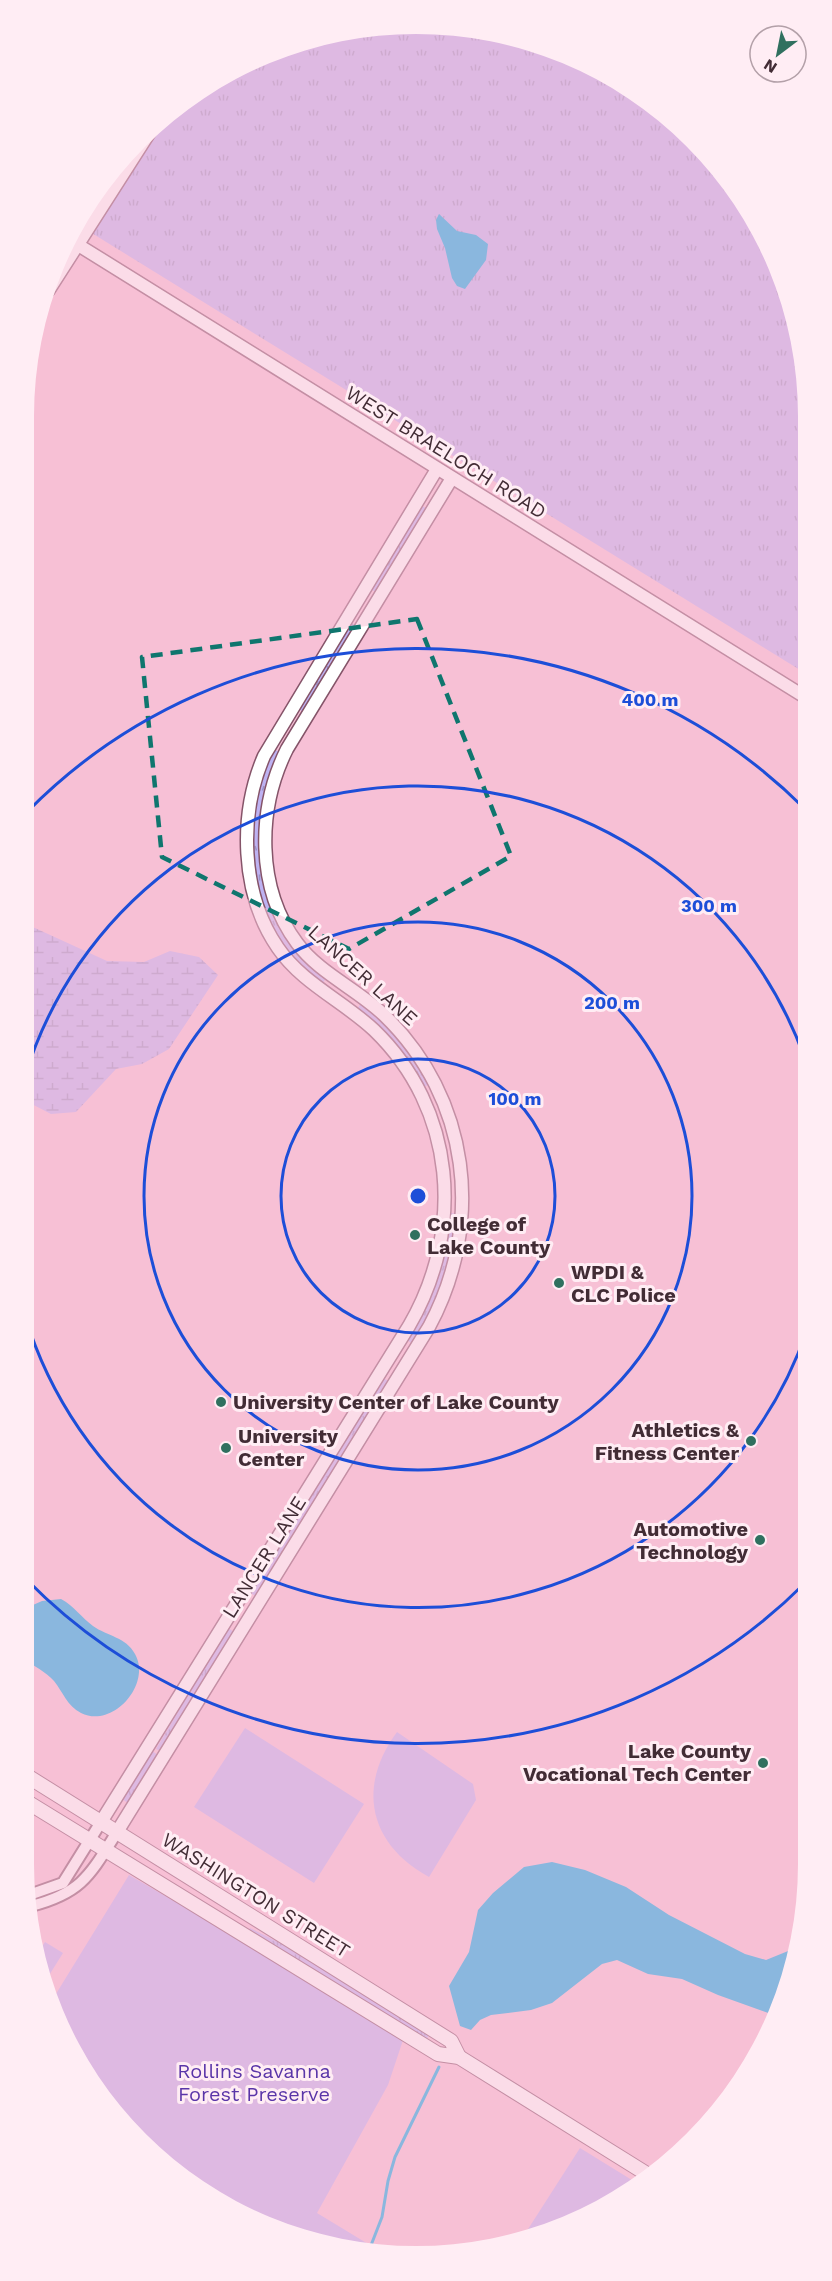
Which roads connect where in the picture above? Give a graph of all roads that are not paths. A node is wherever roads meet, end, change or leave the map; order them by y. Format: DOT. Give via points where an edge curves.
graph roads {
  1 [pos="76,243"];
  2 [pos="436,469"];
  3 [pos="452,478"];
  4 [pos="798,693"];
  5 [pos="34,1780"];
  6 [pos="34,1806"];
  7 [pos="101,1822"];
  8 [pos="117,1832"];
  9 [pos="89,1841"];
  10 [pos="105,1851"];
  11 [pos="35,1893"];
  12 [pos="37,1904"];
  13 [pos="459,2056"];
  14 [pos="643,2172"];
  1 -- 2 [label="street, WEST BRAELOCH ROAD"];
  2 -- 3 [label="street, WEST BRAELOCH ROAD"];
  2 -- 7 [label="street, LANCER LANE" via="264,756 250,799 247,840 257,902 278,948 297,970 387,1043 426,1103 440,1146 445,1180 440,1247 425,1296 409,1326"];
  3 -- 4 [label="street, WEST BRAELOCH ROAD"];
  3 -- 8 [label="street, LANCER LANE" via="287,749 269,794 265,826 270,884 288,931 311,959 391,1022 419,1056 441,1094 455,1134 463,1182 456,1257 429,1328"];
  5 -- 7 [label="main road, WASHINGTON STREET"];
  6 -- 9 [label="main road, WASHINGTON STREET"];
  7 -- 8 [label="main road, WASHINGTON STREET"];
  7 -- 9 [label="street, LANCER LANE"];
  8 -- 10 [label="street, LANCER LANE"];
  8 -- 13 [label="main road, WASHINGTON STREET" via="450,2041"];
  9 -- 10 [label="main road, WASHINGTON STREET"];
  9 -- 11 [label="street, LANCER LANE" via="63,1882"];
  10 -- 12 [label="street, LANCER LANE" via="74,1891"];
  10 -- 13 [label="main road, WASHINGTON STREET" via="438,2054"];
  13 -- 14 [label="main road, WASHINGTON STREET"];
}
